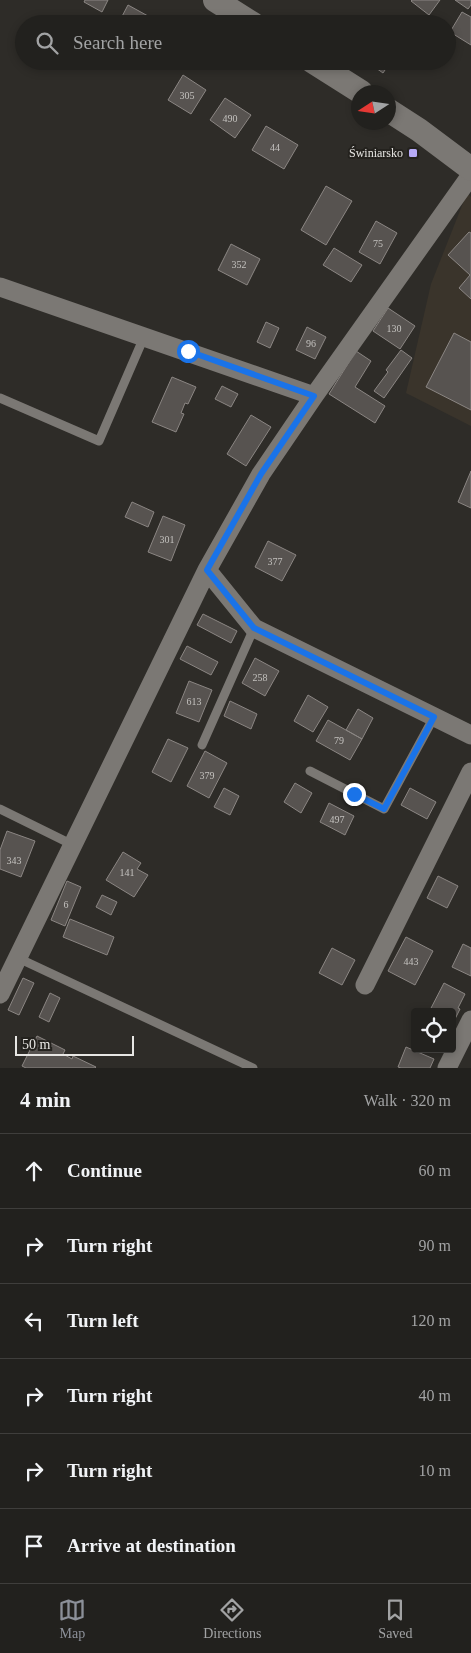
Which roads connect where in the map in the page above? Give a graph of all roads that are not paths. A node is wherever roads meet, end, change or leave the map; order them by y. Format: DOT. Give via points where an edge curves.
graph roads {
  1 [pos="215,0"];
  2 [pos="239,15"];
  3 [pos="326,70"];
  4 [pos="351,86"];
  5 [pos="396,115"];
  6 [pos="471,169"];
  7 [pos="471,175"];
  8 [pos="0,287"];
  9 [pos="144,336"];
  10 [pos="314,396"];
  11 [pos="0,398"];
  12 [pos="207,570"];
  13 [pos="254,628"];
  14 [pos="434,717"];
  15 [pos="471,735"];
  16 [pos="202,745"];
  17 [pos="310,771"];
  18 [pos="471,772"];
  19 [pos="0,809"];
  20 [pos="73,845"];
  21 [pos="18,958"];
  22 [pos="365,985"];
  23 [pos="0,994"];
  24 [pos="471,1020"];
  25 [pos="253,1068"];
  26 [pos="447,1068"];
  1 -- 2 [label="street"];
  3 -- 4 [label="street"];
  5 -- 6 [label="street"];
  7 -- 10 [label="street"];
  8 -- 9 [label="street"];
  9 -- 10 [label="street"];
  9 -- 11 [label="lane" via="99,441"];
  10 -- 12 [label="street" via="261,474"];
  12 -- 13 [label="street"];
  12 -- 20 [label="street"];
  13 -- 14 [label="street"];
  13 -- 16 [label="lane"];
  14 -- 15 [label="street"];
  14 -- 17 [label="lane" via="384,809"];
  18 -- 22 [label="street"];
  19 -- 20 [label="lane"];
  20 -- 21 [label="street"];
  21 -- 23 [label="street"];
  21 -- 25 [label="lane"];
  24 -- 26 [label="street"];
}
